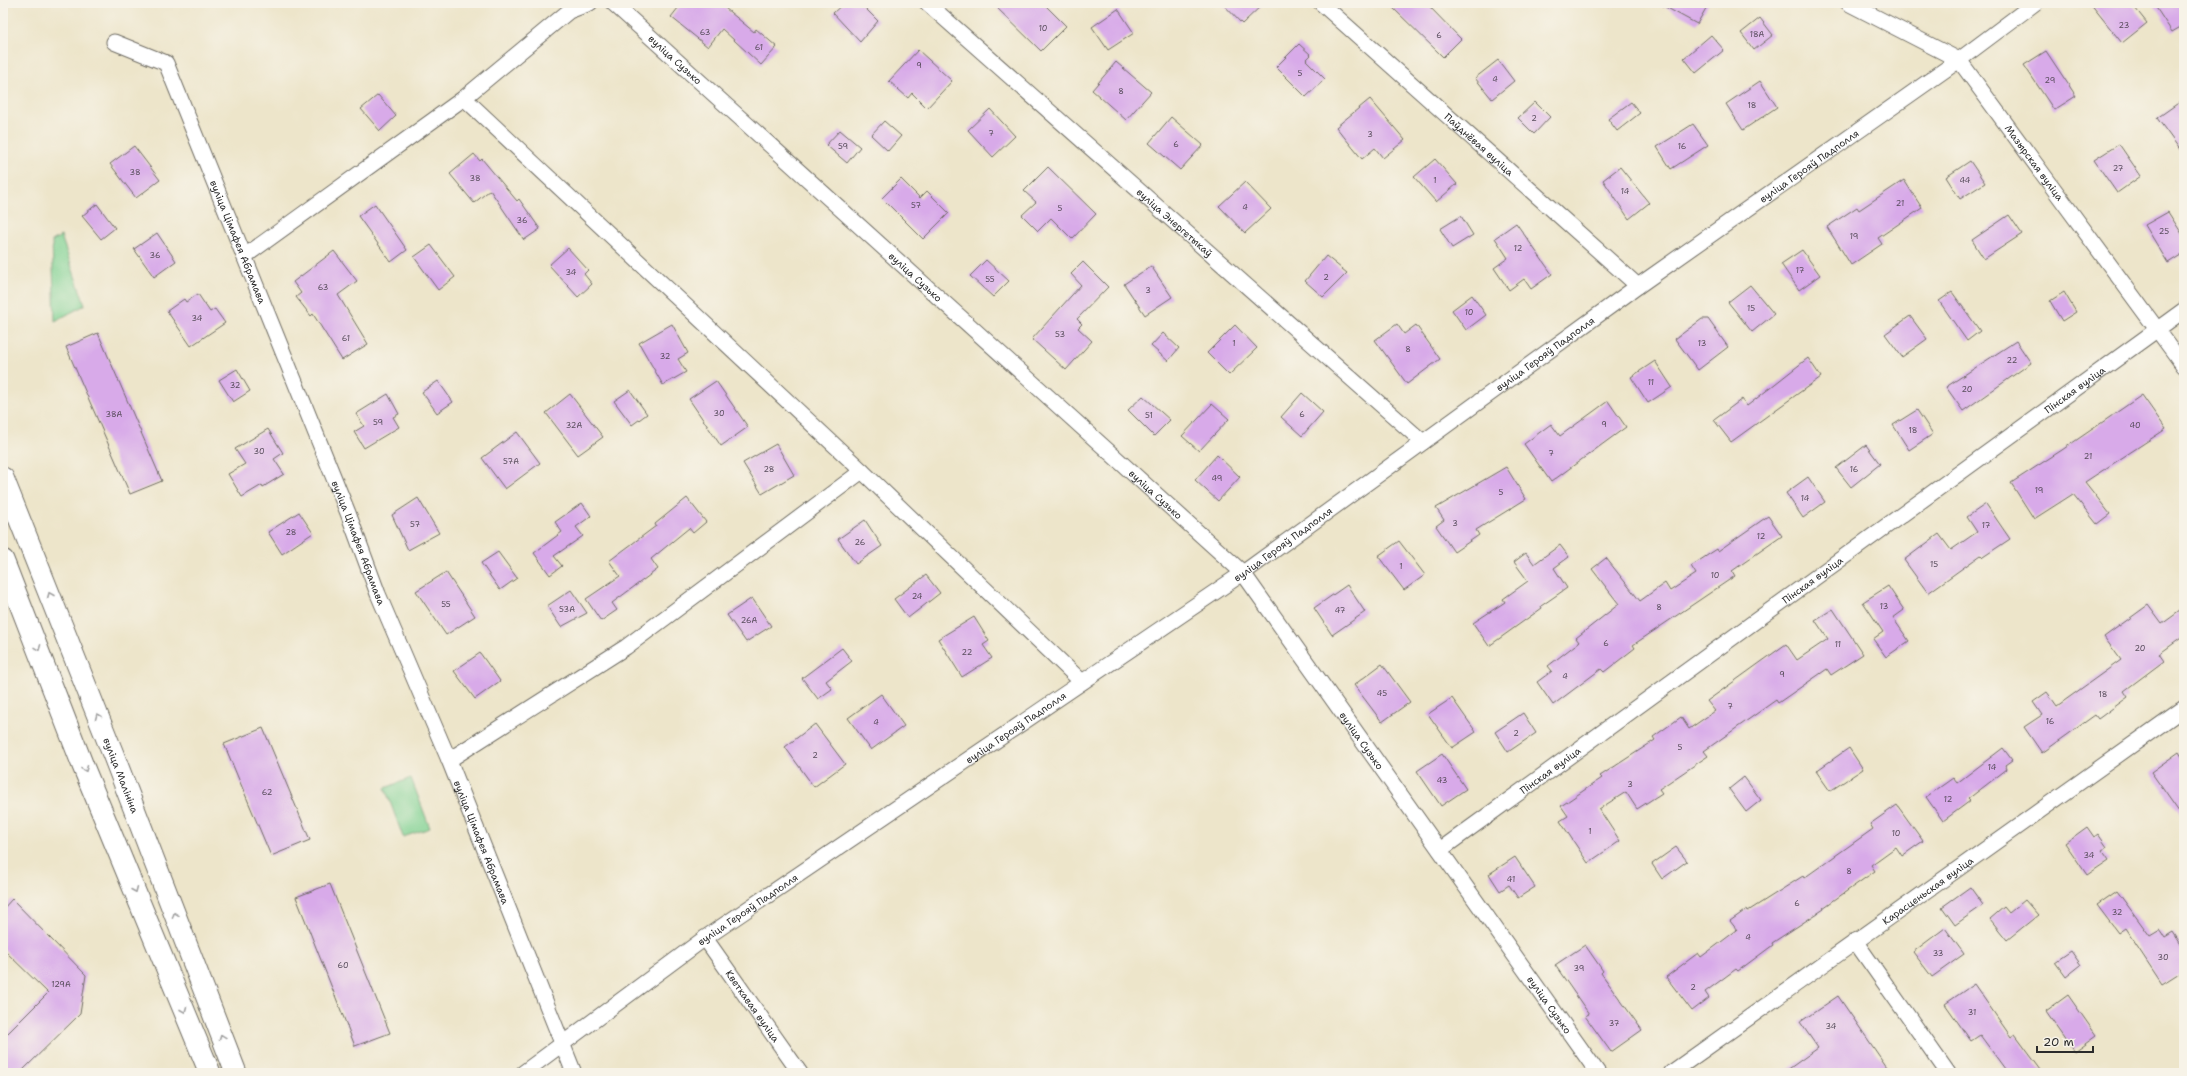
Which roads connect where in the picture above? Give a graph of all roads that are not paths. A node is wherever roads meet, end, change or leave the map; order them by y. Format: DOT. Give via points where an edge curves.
graph roads {
  1 [pos="590,3"];
  2 [pos="613,3"];
  3 [pos="927,3"];
  4 [pos="1321,3"];
  5 [pos="1848,3"];
  6 [pos="2035,3"];
  7 [pos="114,42"];
  8 [pos="1959,60"];
  9 [pos="464,98"];
  10 [pos="244,256"];
  11 [pos="1638,286"];
  12 [pos="2184,310"];
  13 [pos="2158,329"];
  14 [pos="2184,366"];
  15 [pos="1423,442"];
  16 [pos="862,471"];
  17 [pos="3,478"];
  18 [pos="3,560"];
  19 [pos="1243,573"];
  20 [pos="1082,682"];
  21 [pos="2184,708"];
  22 [pos="449,760"];
  23 [pos="1440,850"];
  24 [pos="705,938"];
  25 [pos="1855,940"];
  26 [pos="563,1045"];
  27 [pos="210,1073"];
  28 [pos="236,1073"];
  29 [pos="523,1073"];
  30 [pos="574,1073"];
  31 [pos="800,1073"];
  32 [pos="1598,1073"];
  33 [pos="1671,1073"];
  34 [pos="1948,1073"];
  1 -- 9 [label="street" via="569,12"];
  2 -- 19 [label="street, вуліца Сузько"];
  3 -- 15 [label="street, вуліца Энергетыкаў"];
  4 -- 11 [label="street, Паўднёвая вуліца"];
  5 -- 8 [label="street, Мазырская вуліца"];
  6 -- 8 [label="street, вуліца Герояў Падполля"];
  7 -- 10 [label="street, вуліца Цімафея Абрамава" via="166,62"];
  8 -- 11 [label="street, вуліца Герояў Падполля"];
  8 -- 13 [label="street, Мазырская вуліца"];
  9 -- 10 [label="street"];
  9 -- 16 [label="street"];
  10 -- 22 [label="street, вуліца Цімафея Абрамава" via="378,594"];
  11 -- 15 [label="street, вуліца Герояў Падполля"];
  12 -- 13 [label="street, Пінская вуліца"];
  13 -- 14 [label="street, Мазырская вуліца"];
  13 -- 23 [label="street, Пінская вуліца"];
  15 -- 19 [label="street, вуліца Герояў Падполля"];
  16 -- 20 [label="street"];
  16 -- 22 [label="street" via="626,647"];
  28 -- 17 [label="main road, вуліца Малініна, one-way"];
  18 -- 27 [label="main road, one-way" via="83,766"];
  19 -- 20 [label="street, вуліца Герояў Падполля"];
  19 -- 23 [label="street, вуліца Сузько"];
  20 -- 24 [label="street, вуліца Герояў Падполля"];
  21 -- 25 [label="street, Карасценьская вуліца"];
  22 -- 26 [label="street, вуліца Цімафея Абрамава"];
  23 -- 32 [label="street, вуліца Сузько"];
  24 -- 26 [label="street, вуліца Герояў Падполля"];
  24 -- 31 [label="street, Кветкавая вуліца"];
  25 -- 33 [label="street, Карасценьская вуліца"];
  25 -- 34 [label="street"];
  26 -- 29 [label="street, вуліца Герояў Падполля"];
  26 -- 30 [label="street, вуліца Цімафея Абрамава"];
}
